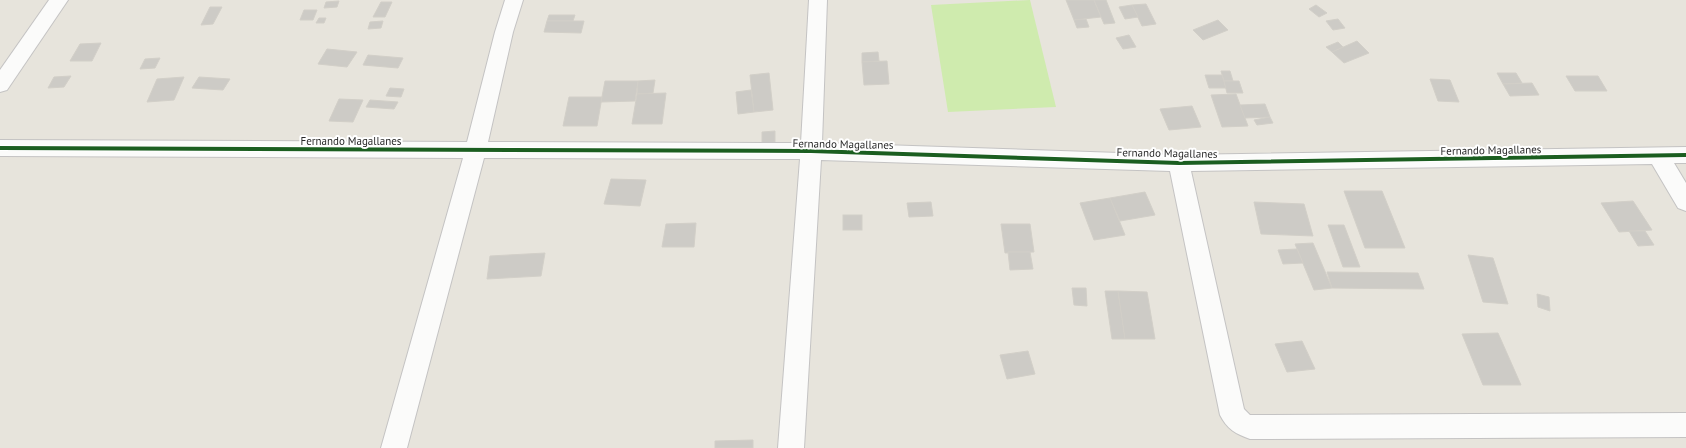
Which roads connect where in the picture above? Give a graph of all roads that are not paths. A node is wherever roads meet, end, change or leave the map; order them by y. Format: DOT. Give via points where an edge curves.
graph roads {
  1 [pos="59,0"];
  2 [pos="514,0"];
  3 [pos="818,0"];
  4 [pos="0,86"];
  5 [pos="0,148"];
  6 [pos="475,151"];
  7 [pos="811,151"];
  8 [pos="1686,155"];
  9 [pos="1658,156"];
  10 [pos="1180,163"];
  11 [pos="1686,202"];
  12 [pos="1686,425"];
  13 [pos="394,448"];
  14 [pos="791,448"];
  1 -- 4 [label="street"];
  2 -- 6 [label="street"];
  3 -- 7 [label="street"];
  5 -- 6 [label="street, Fernando Magallanes"];
  6 -- 7 [label="street, Fernando Magallanes"];
  6 -- 13 [label="street"];
  7 -- 10 [label="street, Fernando Magallanes"];
  7 -- 14 [label="street"];
  8 -- 9 [label="street, Fernando Magallanes"];
  9 -- 10 [label="street, Fernando Magallanes"];
  9 -- 11 [label="street"];
  10 -- 12 [label="street" via="1233,415 1241,423 1250,427"];
}
